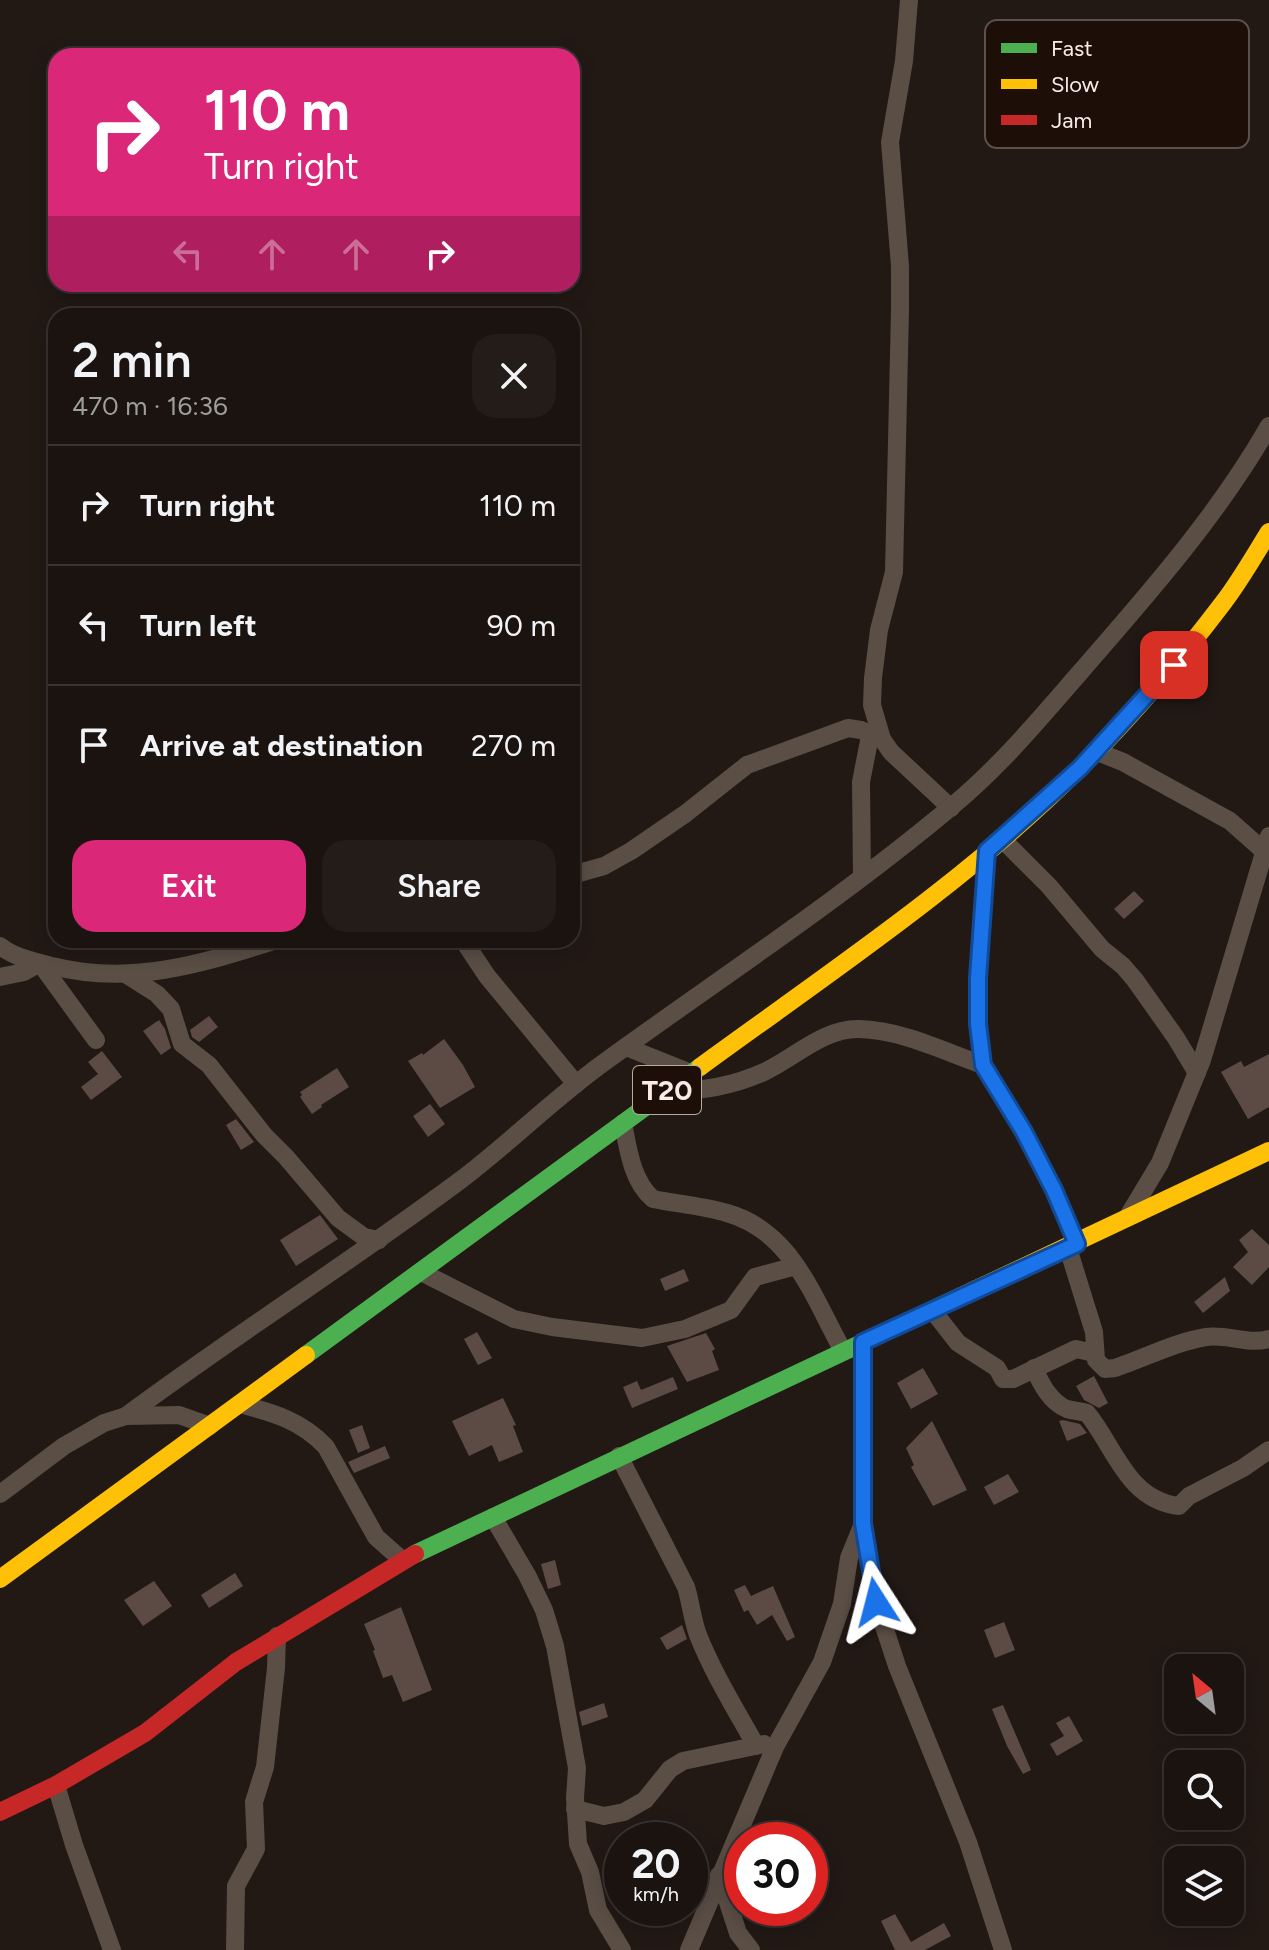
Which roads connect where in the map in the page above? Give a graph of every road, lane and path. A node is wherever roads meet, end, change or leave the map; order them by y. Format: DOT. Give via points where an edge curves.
graph roads {
  1 [pos="909,0"];
  2 [pos="1269,426"];
  3 [pos="1269,532"];
  4 [pos="876,738"];
  5 [pos="1095,751"];
  6 [pos="951,808"];
  7 [pos="1267,844"];
  8 [pos="994,845"];
  9 [pos="580,873"];
  10 [pos="862,876"];
  11 [pos="0,946"];
  12 [pos="248,948"];
  13 [pos="468,948"];
  14 [pos="40,963"];
  15 [pos="127,975"];
  16 [pos="0,977"];
  17 [pos="96,1040"];
  18 [pos="626,1047"];
  19 [pos="983,1065"];
  20 [pos="691,1073"];
  21 [pos="1197,1073"];
  22 [pos="576,1084"];
  23 [pos="665,1092"];
  24 [pos="623,1123"];
  25 [pos="1269,1151"];
  26 [pos="1127,1218"];
  27 [pos="379,1240"];
  28 [pos="1072,1246"];
  29 [pos="796,1266"];
  30 [pos="421,1272"];
  31 [pos="933,1311"];
  32 [pos="1269,1339"];
  33 [pos="863,1342"];
  34 [pos="843,1351"];
  35 [pos="1094,1353"];
  36 [pos="1034,1368"];
  37 [pos="240,1404"];
  38 [pos="126,1416"];
  39 [pos="210,1426"];
  40 [pos="1269,1450"];
  41 [pos="619,1456"];
  42 [pos="0,1494"];
  43 [pos="493,1517"];
  44 [pos="863,1523"];
  45 [pos="402,1560"];
  46 [pos="0,1579"];
  47 [pos="277,1636"];
  48 [pos="778,1741"];
  49 [pos="756,1746"];
  50 [pos="56,1785"];
  51 [pos="575,1809"];
  52 [pos="0,1812"];
  53 [pos="719,1875"];
  54 [pos="112,1950"];
  55 [pos="235,1950"];
  56 [pos="622,1950"];
  57 [pos="689,1950"];
  58 [pos="751,1950"];
  59 [pos="1003,1950"];
  1 -- 4 [label="street" via="890,142 900,266 894,572 873,678"];
  2 -- 6 [label="street" via="1214,511 1145,598 1016,746"];
  3 -- 5 [label="main road, T20" via="1225,601"];
  4 -- 6 [label="street"];
  4 -- 9 [label="street" via="848,728 764,757 631,851"];
  4 -- 10 [label="street" via="861,782"];
  5 -- 7 [label="street"];
  5 -- 8 [label="main road, T20"];
  6 -- 10 [label="street"];
  7 -- 21 [label="street"];
  8 -- 19 [label="street" via="978,978"];
  8 -- 20 [label="main road, T20" via="919,907"];
  8 -- 21 [label="street" via="1049,886 1090,937 1129,973"];
  10 -- 18 [label="street"];
  11 -- 14 [label="street"];
  12 -- 15 [label="street" via="168,970"];
  13 -- 22 [label="street"];
  14 -- 15 [label="street" via="75,972"];
  14 -- 16 [label="street"];
  14 -- 17 [label="street"];
  15 -- 27 [label="street" via="171,1009 182,1044 209,1065 338,1218 364,1237"];
  18 -- 20 [label="street"];
  18 -- 22 [label="street"];
  19 -- 23 [label="street" via="895,1033 856,1029 817,1041 766,1071 713,1090"];
  19 -- 28 [label="street" via="1048,1179"];
  20 -- 23 [label="main road, T20"];
  21 -- 26 [label="street" via="1160,1163"];
  22 -- 27 [label="street"];
  23 -- 24 [label="main road, T20"];
  24 -- 29 [label="street" via="633,1164 653,1199 727,1213 758,1225 785,1248"];
  24 -- 30 [label="main road, T20"];
  25 -- 26 [label="main road"];
  26 -- 28 [label="main road"];
  27 -- 38 [label="street"];
  28 -- 31 [label="main road"];
  28 -- 35 [label="street" via="1094,1332"];
  29 -- 30 [label="street" via="755,1277 724,1313 642,1338 514,1319"];
  29 -- 34 [label="street"];
  30 -- 37 [label="main road, T20"];
  31 -- 33 [label="main road"];
  31 -- 36 [label="street" via="958,1343 995,1366 1003,1379"];
  32 -- 35 [label="street" via="1255,1343 1207,1337 1105,1369"];
  33 -- 34 [label="main road"];
  33 -- 44 [label="street"];
  34 -- 41 [label="main road"];
  35 -- 36 [label="street" via="1076,1349"];
  36 -- 40 [label="street" via="1057,1404 1087,1413 1138,1488 1169,1505 1179,1506"];
  37 -- 39 [label="main road, T20"];
  37 -- 45 [label="street" via="283,1415 315,1435 376,1537"];
  38 -- 39 [label="street" via="179,1415"];
  38 -- 42 [label="street" via="64,1446"];
  39 -- 46 [label="main road, T20"];
  41 -- 43 [label="main road"];
  41 -- 49 [label="street" via="686,1587 707,1655"];
  43 -- 45 [label="main road"];
  43 -- 51 [label="street" via="544,1610 555,1646 577,1768"];
  44 -- 48 [label="street" via="822,1662"];
  44 -- 59 [label="street" via="886,1633 960,1819"];
  45 -- 47 [label="main road"];
  47 -- 50 [label="main road" via="145,1733"];
  47 -- 55 [label="street" via="265,1767 254,1802 256,1849 236,1886"];
  48 -- 49 [label="street"];
  48 -- 53 [label="street"];
  49 -- 51 [label="street" via="683,1761 645,1800 624,1812 604,1816"];
  50 -- 52 [label="main road"];
  50 -- 54 [label="street"];
  51 -- 56 [label="street" via="578,1844 598,1910"];
  53 -- 57 [label="street"];
  53 -- 58 [label="street" via="738,1933"];
}
